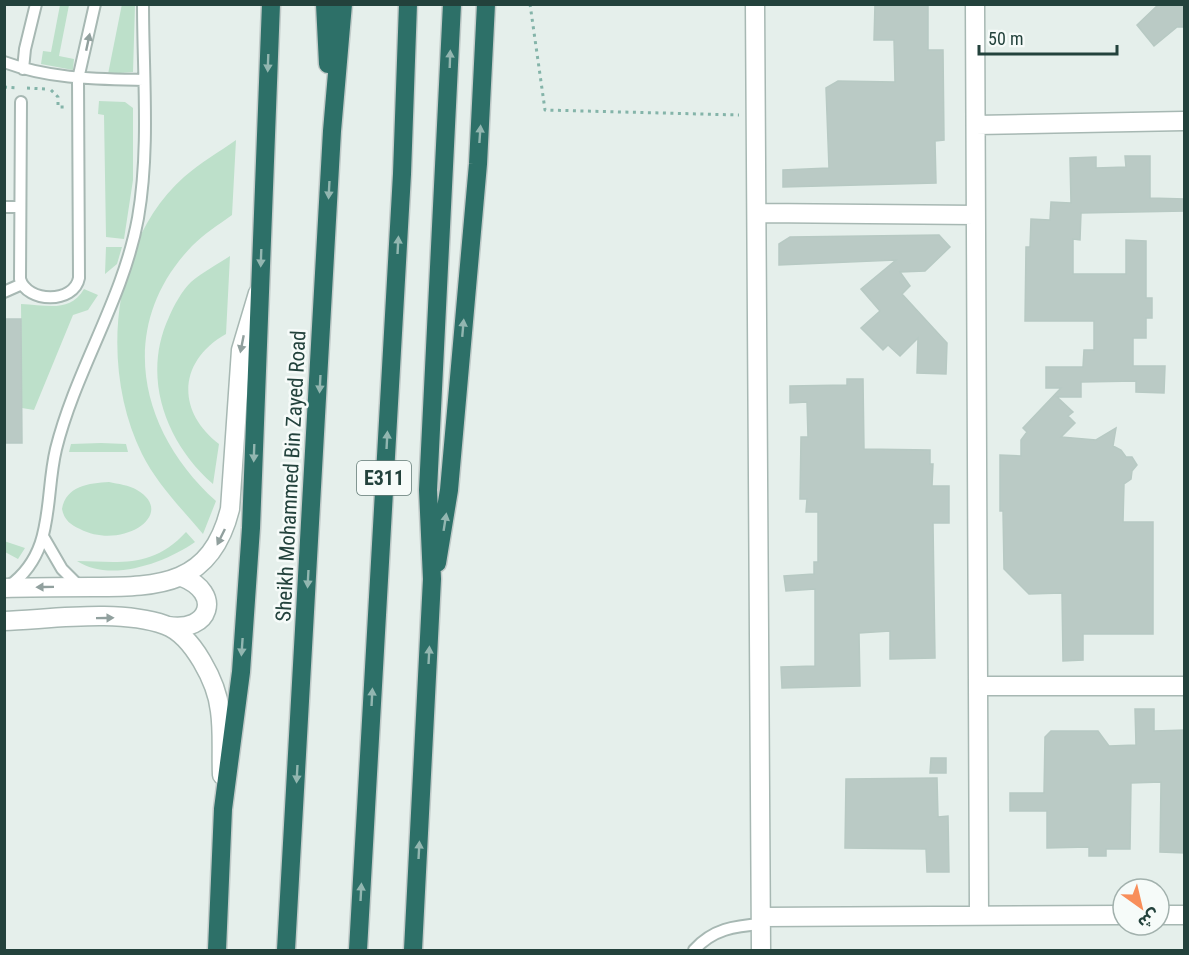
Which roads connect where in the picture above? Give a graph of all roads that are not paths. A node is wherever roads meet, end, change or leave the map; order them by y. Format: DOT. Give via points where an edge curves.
graph roads {
  1 [pos="36,4"];
  2 [pos="95,4"];
  3 [pos="143,4"];
  4 [pos="271,4"];
  5 [pos="325,4"];
  6 [pos="342,4"];
  7 [pos="408,4"];
  8 [pos="452,4"];
  9 [pos="486,4"];
  10 [pos="755,4"];
  11 [pos="975,4"];
  12 [pos="4,62"];
  13 [pos="23,69"];
  14 [pos="78,79"];
  15 [pos="143,80"];
  16 [pos="21,102"];
  17 [pos="1185,121"];
  18 [pos="976,125"];
  19 [pos="332,131"];
  20 [pos="4,207"];
  21 [pos="20,207"];
  22 [pos="757,213"];
  23 [pos="975,215"];
  24 [pos="21,284"];
  25 [pos="260,289"];
  26 [pos="4,292"];
  27 [pos="44,538"];
  28 [pos="182,577"];
  29 [pos="432,579"];
  30 [pos="79,587"];
  31 [pos="5,588"];
  32 [pos="4,621"];
  33 [pos="168,626"];
  34 [pos="979,686"];
  35 [pos="1185,686"];
  36 [pos="223,809"];
  37 [pos="979,914"];
  38 [pos="1111,915"];
  39 [pos="762,920"];
  40 [pos="218,951"];
  41 [pos="286,951"];
  42 [pos="358,951"];
  43 [pos="413,951"];
  44 [pos="694,951"];
  45 [pos="761,951"];
  1 -- 13 [label="lane"];
  14 -- 2 [label="lane, one-way"];
  3 -- 15 [label="lane"];
  4 -- 25 [label="highway, one-way"];
  5 -- 19 [label="highway"];
  6 -- 19 [label="highway, Sheikh Mohammed Bin Zayed Road"];
  42 -- 7 [label="highway, E311, one-way"];
  29 -- 8 [label="highway, one-way" via="428,490"];
  29 -- 9 [label="highway, one-way" via="446,520 450,479 478,164"];
  10 -- 22 [label="street"];
  11 -- 18 [label="street"];
  12 -- 13 [label="lane"];
  13 -- 14 [label="lane"];
  14 -- 15 [label="lane"];
  14 -- 24 [label="lane" via="78,283 68,294 38,297"];
  15 -- 27 [label="lane" via="144,161 132,245 115,300 66,417 50,485"];
  16 -- 21 [label="lane"];
  17 -- 18 [label="street"];
  18 -- 23 [label="street"];
  19 -- 41 [label="highway, Sheikh Mohammed Bin Zayed Road, one-way"];
  20 -- 21 [label="lane"];
  21 -- 24 [label="lane"];
  22 -- 23 [label="street"];
  22 -- 39 [label="street"];
  23 -- 34 [label="street"];
  24 -- 26 [label="lane"];
  25 -- 28 [label="street, one-way" via="241,350 230,509 225,530 215,549"];
  25 -- 36 [label="highway, one-way" via="242,661"];
  27 -- 30 [label="lane" via="62,569"];
  27 -- 31 [label="lane" via="32,564"];
  28 -- 30 [label="street" via="165,584"];
  28 -- 33 [label="street" via="201,587 206,611 188,628"];
  43 -- 29 [label="highway, one-way"];
  30 -- 31 [label="street, one-way"];
  32 -- 33 [label="street, one-way" via="123,618"];
  33 -- 36 [label="street" via="203,662 214,685 220,710"];
  34 -- 35 [label="street"];
  34 -- 37 [label="street"];
  36 -- 40 [label="highway"];
  37 -- 38 [label="street"];
  37 -- 39 [label="street"];
  39 -- 44 [label="lane" via="715,932"];
  39 -- 45 [label="street"];
}
